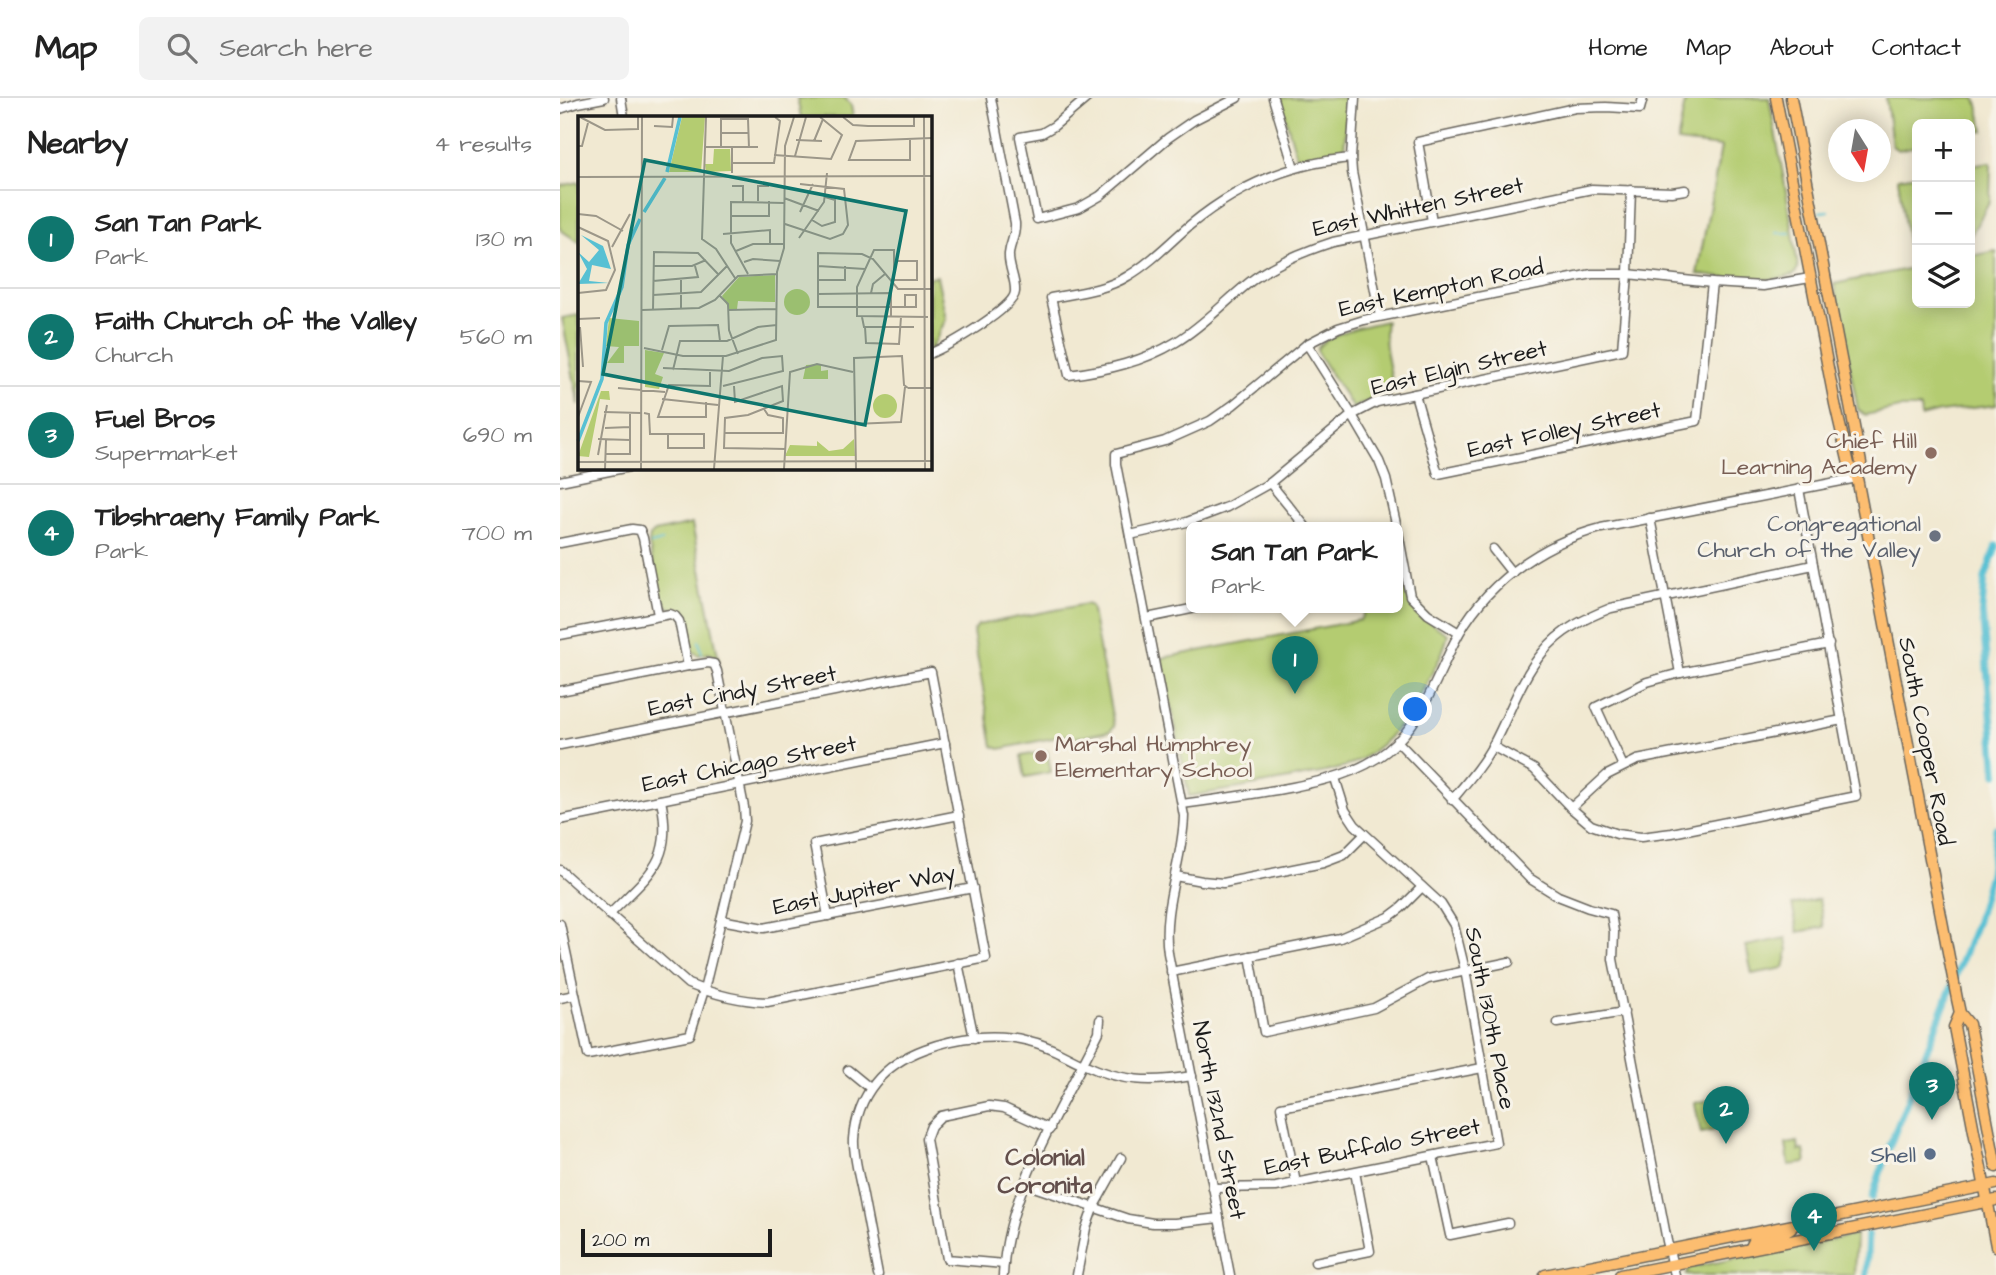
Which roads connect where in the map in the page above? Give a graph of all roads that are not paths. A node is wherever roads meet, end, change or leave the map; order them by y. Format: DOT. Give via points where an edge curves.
graph roads {
  1 [pos="604,98"];
  2 [pos="621,98"];
  3 [pos="991,98"];
  4 [pos="1087,98"];
  5 [pos="1237,98"];
  6 [pos="1273,98"];
  7 [pos="1355,98"];
  8 [pos="1643,98"];
  9 [pos="1776,98"];
  10 [pos="1791,98"];
  11 [pos="560,109"];
  12 [pos="624,116"];
  13 [pos="1351,158"];
  14 [pos="1294,168"];
  15 [pos="1630,190"];
  16 [pos="1685,190"];
  17 [pos="1432,221"];
  18 [pos="1363,234"];
  19 [pos="1628,274"];
  20 [pos="1824,276"];
  21 [pos="1810,278"];
  22 [pos="1712,283"];
  23 [pos="1380,316"];
  24 [pos="1307,344"];
  25 [pos="931,353"];
  26 [pos="1415,394"];
  27 [pos="1352,415"];
  28 [pos="1853,424"];
  29 [pos="1840,427"];
  30 [pos="1116,454"];
  31 [pos="619,469"];
  32 [pos="1857,478"];
  33 [pos="560,481"];
  34 [pos="1270,483"];
  35 [pos="1799,489"];
  36 [pos="1650,518"];
  37 [pos="1190,522"];
  38 [pos="1302,522"];
  39 [pos="1396,522"];
  40 [pos="1186,523"];
  41 [pos="1130,535"];
  42 [pos="560,543"];
  43 [pos="1493,549"];
  44 [pos="1813,565"];
  45 [pos="1403,571"];
  46 [pos="1511,573"];
  47 [pos="1665,596"];
  48 [pos="1186,610"];
  49 [pos="658,615"];
  50 [pos="1147,618"];
  51 [pos="1459,633"];
  52 [pos="560,635"];
  53 [pos="1829,644"];
  54 [pos="688,666"];
  55 [pos="1680,673"];
  56 [pos="560,691"];
  57 [pos="726,713"];
  58 [pos="1842,720"];
  59 [pos="1397,741"];
  60 [pos="945,743"];
  61 [pos="560,745"];
  62 [pos="1492,746"];
  63 [pos="1623,766"];
  64 [pos="1335,778"];
  65 [pos="740,785"];
  66 [pos="661,800"];
  67 [pos="1452,800"];
  68 [pos="1182,804"];
  69 [pos="1571,808"];
  70 [pos="959,815"];
  71 [pos="560,820"];
  72 [pos="1364,835"];
  73 [pos="560,870"];
  74 [pos="1175,876"];
  75 [pos="1422,887"];
  76 [pos="973,888"];
  77 [pos="609,915"];
  78 [pos="828,916"];
  79 [pos="721,920"];
  80 [pos="560,924"];
  81 [pos="1250,956"];
  82 [pos="1509,962"];
  83 [pos="958,964"];
  84 [pos="1465,970"];
  85 [pos="1171,972"];
  86 [pos="704,990"];
  87 [pos="575,995"];
  88 [pos="560,998"];
  89 [pos="1624,1012"];
  90 [pos="1960,1013"];
  91 [pos="1100,1020"];
  92 [pos="1558,1023"];
  93 [pos="974,1038"];
  94 [pos="1083,1064"];
  95 [pos="1482,1068"];
  96 [pos="848,1070"];
  97 [pos="1192,1076"];
  98 [pos="870,1088"];
  99 [pos="1050,1129"];
  100 [pos="1496,1143"];
  101 [pos="1433,1156"];
  102 [pos="1121,1158"];
  103 [pos="1996,1167"];
  104 [pos="1355,1172"];
  105 [pos="1296,1183"];
  106 [pos="1025,1184"];
  107 [pos="1991,1186"];
  108 [pos="1213,1188"];
  109 [pos="1992,1201"];
  110 [pos="1094,1206"];
  111 [pos="1219,1218"];
  112 [pos="1508,1223"];
  113 [pos="1792,1226"];
  114 [pos="1996,1246"];
  115 [pos="1750,1249"];
  116 [pos="1670,1250"];
  117 [pos="1315,1262"];
  118 [pos="1673,1263"];
  119 [pos="1004,1264"];
  120 [pos="878,1275"];
  121 [pos="1003,1275"];
  122 [pos="1077,1275"];
  123 [pos="1230,1275"];
  124 [pos="1545,1275"];
  125 [pos="1620,1275"];
  126 [pos="1675,1275"];
  1 -- 11 [label="street"];
  2 -- 12 [label="street"];
  3 -- 25 [label="street" via="1016,227 1009,254 1015,292 1006,306"];
  4 -- 5 [label="street" via="1054,126 1020,137 1037,219 1079,208 1100,196 1168,138"];
  6 -- 14 [label="street"];
  7 -- 13 [label="street"];
  8 -- 17 [label="street" via="1640,109 1575,108 1418,142"];
  9 -- 21 [label="main road, South Cooper Road"];
  10 -- 20 [label="main road, South Cooper Road"];
  13 -- 14 [label="street"];
  13 -- 18 [label="street"];
  14 -- 18 [label="street, East Whitten Street" via="1253,183 1215,205 1127,277 1051,299 1069,375 1110,370 1175,343 1275,265"];
  15 -- 16 [label="street, East Whitten Street"];
  15 -- 17 [label="street, East Whitten Street" via="1592,190"];
  15 -- 19 [label="street"];
  17 -- 18 [label="street, East Whitten Street"];
  18 -- 23 [label="street"];
  19 -- 22 [label="street, East Kempton Road"];
  19 -- 23 [label="street, East Kempton Road" via="1592,274"];
  19 -- 26 [label="street, East Elgin Street" via="1622,350"];
  20 -- 21 [label="main road"];
  20 -- 28 [label="main road, South Cooper Road"];
  21 -- 22 [label="street, East Kempton Road" via="1763,286"];
  21 -- 29 [label="main road, South Cooper Road"];
  22 -- 26 [label="street, East Folley Street" via="1697,421 1438,474"];
  23 -- 24 [label="street, East Kempton Road" via="1338,328"];
  24 -- 27 [label="street"];
  24 -- 30 [label="street, East Kempton Road" via="1210,421 1165,441"];
  26 -- 27 [label="street, East Elgin Street" via="1377,402"];
  27 -- 34 [label="street, East Elgin Street"];
  27 -- 39 [label="street" via="1379,461"];
  28 -- 29 [label="main road"];
  28 -- 32 [label="main road, South Cooper Road" via="1861,463"];
  29 -- 32 [label="main road, South Cooper Road"];
  30 -- 41 [label="street, North 132nd Street"];
  31 -- 33 [label="street"];
  32 -- 35 [label="street"];
  32 -- 90 [label="main road, South Cooper Road"];
  34 -- 37 [label="street, East Elgin Street"];
  34 -- 38 [label="street"];
  35 -- 36 [label="street"];
  35 -- 44 [label="street"];
  36 -- 46 [label="street" via="1567,539"];
  36 -- 47 [label="street"];
  40 -- 41 [label="street, East Elgin Street"];
  41 -- 50 [label="street, North 132nd Street"];
  42 -- 49 [label="street" via="640,530"];
  43 -- 46 [label="street"];
  44 -- 47 [label="street"];
  44 -- 53 [label="street"];
  45 -- 51 [label="street" via="1410,596 1428,614"];
  46 -- 51 [label="street"];
  47 -- 55 [label="street"];
  47 -- 62 [label="street" via="1611,608 1563,633 1532,667"];
  48 -- 50 [label="street"];
  49 -- 52 [label="street"];
  49 -- 54 [label="street" via="670,614 679,621"];
  50 -- 68 [label="street, North 132nd Street"];
  51 -- 59 [label="street" via="1420,712"];
  53 -- 55 [label="street"];
  53 -- 58 [label="street"];
  54 -- 56 [label="street"];
  54 -- 57 [label="street" via="714,664"];
  55 -- 63 [label="street" via="1647,682 1596,707"];
  57 -- 60 [label="street, East Cindy Street" via="930,672"];
  57 -- 61 [label="street, East Cindy Street"];
  57 -- 65 [label="street"];
  58 -- 63 [label="street"];
  58 -- 69 [label="street" via="1856,796 1641,837 1591,825"];
  59 -- 64 [label="street" via="1371,762"];
  59 -- 67 [label="street"];
  60 -- 65 [label="street, East Chicago Street"];
  60 -- 70 [label="street"];
  62 -- 67 [label="street"];
  62 -- 69 [label="street" via="1534,769"];
  63 -- 69 [label="street" via="1598,781"];
  64 -- 68 [label="street"];
  64 -- 72 [label="street, South 130th Place" via="1349,817"];
  65 -- 66 [label="street, East Chicago Street"];
  65 -- 79 [label="street" via="745,821"];
  66 -- 71 [label="street, East Chicago Street"];
  66 -- 77 [label="street" via="666,836 662,852 652,871"];
  67 -- 89 [label="street" via="1529,878 1558,896 1611,914 1613,959"];
  68 -- 74 [label="street, North 132nd Street" via="1183,839"];
  70 -- 76 [label="street"];
  70 -- 78 [label="street" via="814,844"];
  72 -- 74 [label="street" via="1343,855 1323,863 1223,883"];
  72 -- 75 [label="street, South 130th Place"];
  73 -- 77 [label="street"];
  74 -- 85 [label="street, North 132nd Street" via="1166,930"];
  75 -- 81 [label="street" via="1389,917 1354,934"];
  75 -- 84 [label="street, South 130th Place" via="1449,915"];
  76 -- 78 [label="street, East Jupiter Way"];
  76 -- 83 [label="street" via="986,958"];
  77 -- 86 [label="street" via="679,978"];
  78 -- 79 [label="street, East Jupiter Way" via="764,928"];
  79 -- 86 [label="street"];
  80 -- 87 [label="street"];
  81 -- 84 [label="street" via="1264,1032 1374,1008 1428,979"];
  81 -- 85 [label="street"];
  82 -- 84 [label="street"];
  83 -- 86 [label="street" via="767,1002"];
  83 -- 93 [label="street"];
  84 -- 95 [label="street, South 130th Place"];
  85 -- 97 [label="street, North 132nd Street"];
  86 -- 87 [label="street" via="690,1035 588,1055"];
  87 -- 88 [label="street"];
  89 -- 92 [label="street"];
  89 -- 116 [label="street"];
  90 -- 103 [label="main road, South Cooper Road" via="1969,1024"];
  90 -- 107 [label="main road, South Cooper Road" via="1954,1027"];
  91 -- 94 [label="street"];
  93 -- 94 [label="street" via="1005,1036 1032,1041"];
  93 -- 98 [label="street" via="907,1055"];
  94 -- 97 [label="street" via="1151,1082"];
  94 -- 99 [label="street"];
  95 -- 100 [label="street, South 130th Place"];
  95 -- 105 [label="street" via="1281,1107"];
  96 -- 98 [label="street"];
  97 -- 108 [label="street, North 132nd Street"];
  98 -- 120 [label="street" via="853,1141"];
  99 -- 106 [label="street"];
  99 -- 119 [label="street" via="989,1106 941,1116 926,1139 947,1259"];
  100 -- 101 [label="street, East Buffalo Street"];
  101 -- 104 [label="street, East Buffalo Street"];
  101 -- 112 [label="street" via="1450,1235"];
  102 -- 110 [label="street"];
  104 -- 105 [label="street, East Buffalo Street"];
  104 -- 117 [label="street" via="1370,1251"];
  105 -- 108 [label="street, East Buffalo Street"];
  106 -- 110 [label="street"];
  106 -- 119 [label="street" via="1014,1207"];
  107 -- 109 [label="main road, South Cooper Road"];
  107 -- 113 [label="main road"];
  108 -- 111 [label="street, North 132nd Street"];
  109 -- 114 [label="main road, South Cooper Road"];
  109 -- 115 [label="main road"];
  110 -- 111 [label="street" via="1153,1223"];
  110 -- 122 [label="street"];
  111 -- 123 [label="street, North 132nd Street"];
  113 -- 115 [label="main road" via="1783,1234 1754,1241"];
  113 -- 116 [label="main road"];
  115 -- 118 [label="main road"];
  116 -- 118 [label="street"];
  116 -- 124 [label="main road"];
  118 -- 125 [label="main road"];
  118 -- 126 [label="street"];
  119 -- 121 [label="street"];
}
